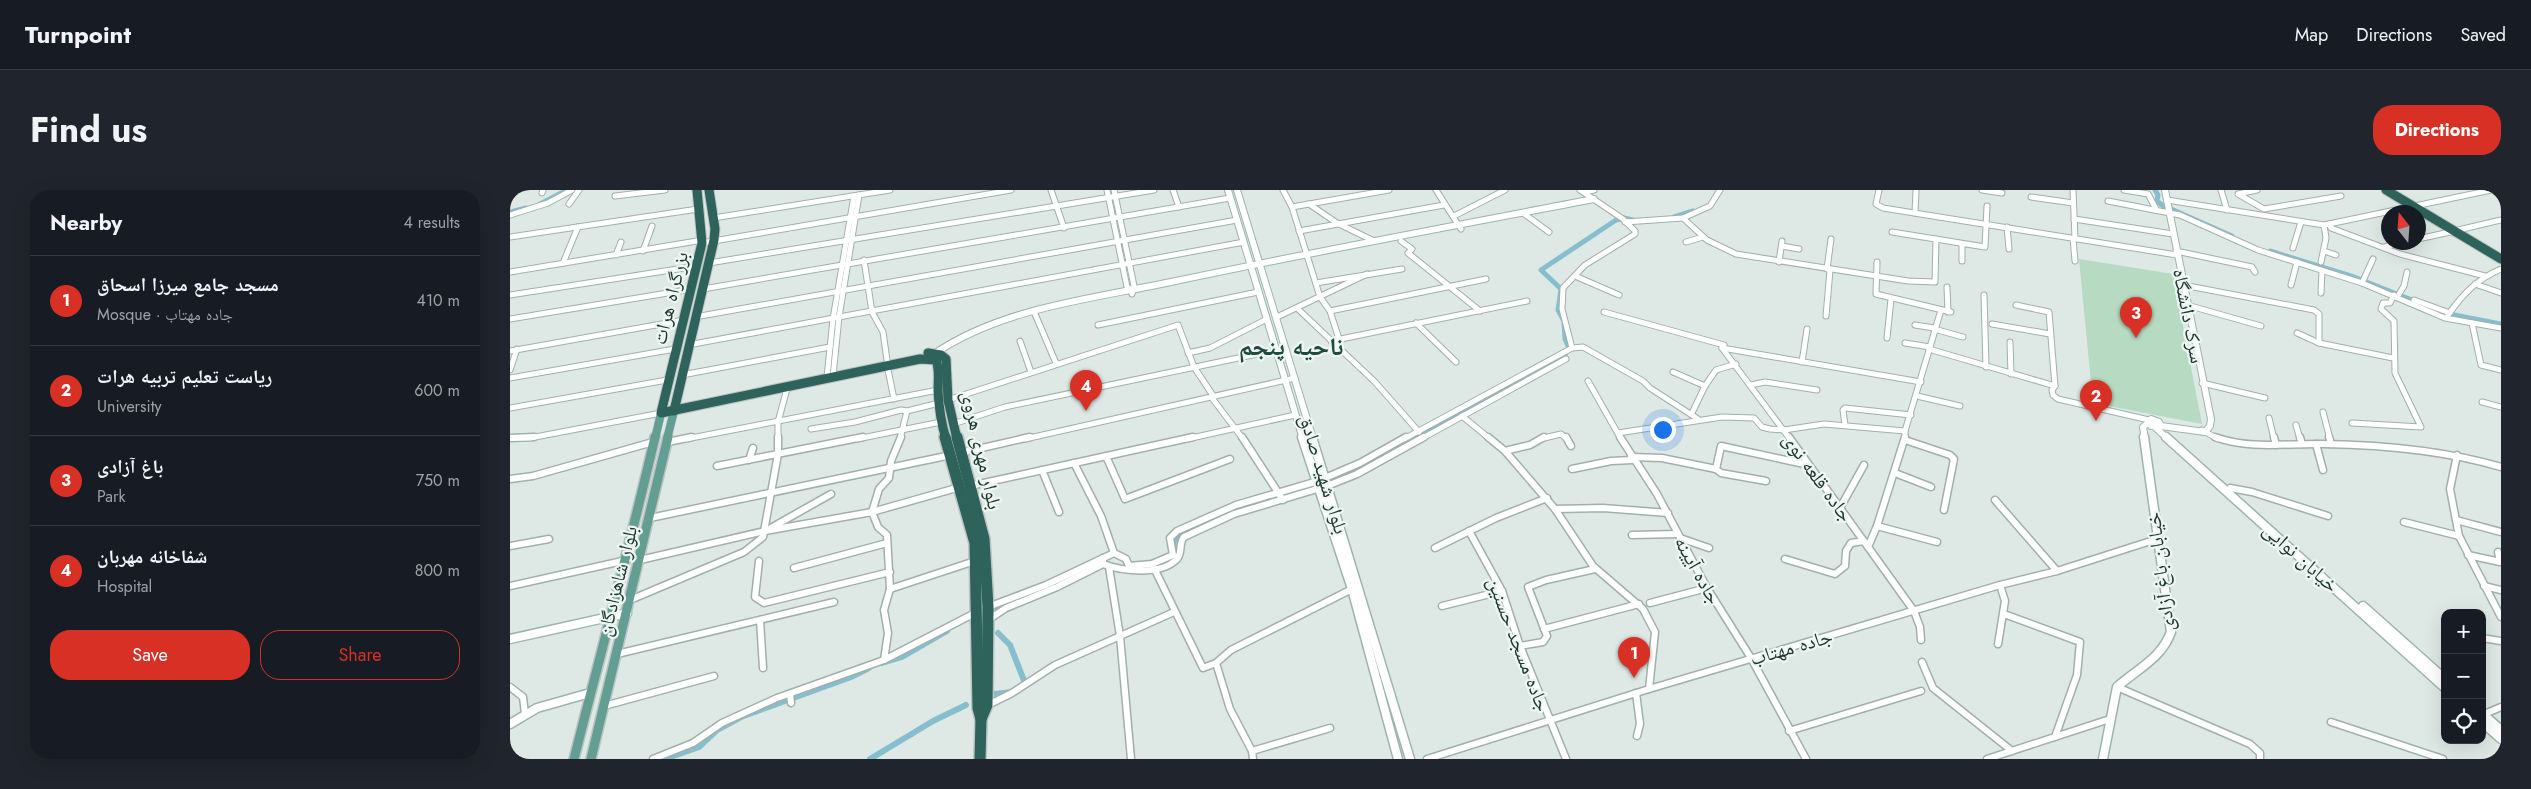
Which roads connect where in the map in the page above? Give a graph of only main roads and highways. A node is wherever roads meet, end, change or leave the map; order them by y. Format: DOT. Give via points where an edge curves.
graph roads {
  1 [pos="697,190"];
  2 [pos="708,190"];
  3 [pos="2379,190"];
  4 [pos="2386,190"];
  5 [pos="2398,193"];
  6 [pos="2406,205"];
  7 [pos="2410,205"];
  8 [pos="2426,217"];
  9 [pos="2452,232"];
  10 [pos="2501,259"];
  11 [pos="2501,263"];
  12 [pos="704,279"];
  13 [pos="692,285"];
  14 [pos="935,356"];
  15 [pos="831,374"];
  16 [pos="943,401"];
  17 [pos="675,408"];
  18 [pos="662,410"];
  19 [pos="954,454"];
  20 [pos="965,486"];
  21 [pos="982,711"];
  22 [pos="574,759"];
  23 [pos="591,759"];
  24 [pos="980,759"];
  1 -- 13 [label="highway, بزرگراه هرات" via="702,242"];
  2 -- 12 [label="highway, بزرگراه هرات" via="715,239"];
  3 -- 6 [label="highway"];
  4 -- 5 [label="highway"];
  5 -- 7 [label="highway"];
  8 -- 9 [label="highway"];
  9 -- 10 [label="highway"];
  9 -- 11 [label="highway"];
  12 -- 13 [label="highway"];
  12 -- 17 [label="highway, بزرگراه هرات"];
  13 -- 18 [label="highway, بزرگراه هرات"];
  14 -- 15 [label="highway"];
  14 -- 16 [label="highway, بلوار مهری هروی" via="939,367 938,390"];
  14 -- 16 [label="highway, بلوار مهری هروی" via="946,359"];
  15 -- 17 [label="highway"];
  15 -- 17 [label="highway"];
  16 -- 19 [label="highway, بلوار مهری هروی" via="953,424"];
  16 -- 19 [label="highway, بلوار مهری هروی" via="940,422"];
  17 -- 18 [label="highway"];
  17 -- 23 [label="main road, بلوار شاهزادگان"];
  18 -- 22 [label="main road, بلوار شاهزادگان" via="627,560"];
  19 -- 20 [label="highway, بلوار مهری هروی"];
  20 -- 21 [label="highway, بلوار مهری هروی" via="975,543"];
  20 -- 21 [label="highway, بلوار مهری هروی" via="984,539 988,620"];
  21 -- 24 [label="highway, بلوار مهری هروی"];
}
